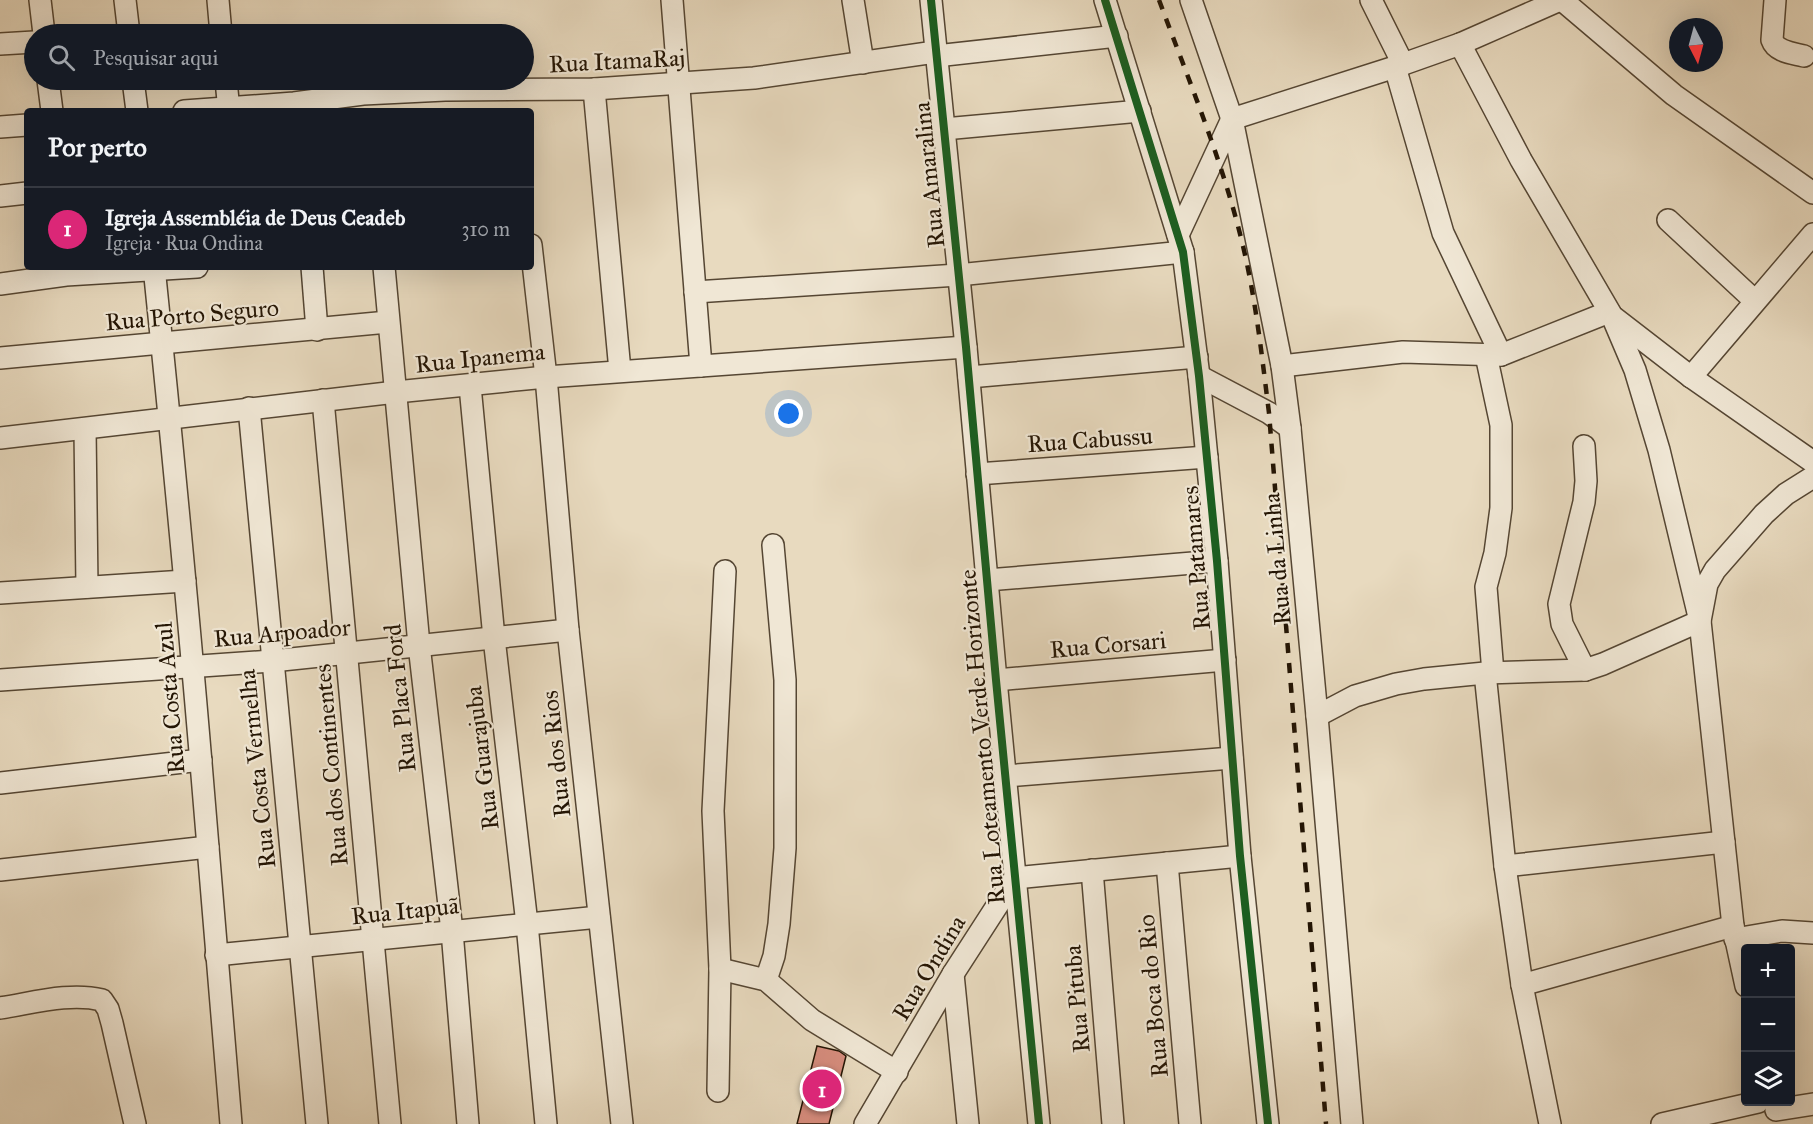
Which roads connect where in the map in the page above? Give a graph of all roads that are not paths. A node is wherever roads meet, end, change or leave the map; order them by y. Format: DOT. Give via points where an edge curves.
graph roads {
  1 [pos="40,0"];
  2 [pos="125,0"];
  3 [pos="218,0"];
  4 [pos="672,0"];
  5 [pos="853,0"];
  6 [pos="930,0"];
  7 [pos="1105,0"];
  8 [pos="1191,0"];
  9 [pos="1371,0"];
  10 [pos="1561,0"];
  11 [pos="1775,0"];
  12 [pos="43,24"];
  13 [pos="128,24"];
  14 [pos="220,24"];
  15 [pos="1117,36"];
  16 [pos="24,43"];
  17 [pos="0,44"];
  18 [pos="1460,44"];
  19 [pos="935,54"];
  20 [pos="1804,56"];
  21 [pos="863,63"];
  22 [pos="1399,65"];
  23 [pos="679,84"];
  24 [pos="594,89"];
  25 [pos="49,90"];
  26 [pos="135,90"];
  27 [pos="227,90"];
  28 [pos="515,101"];
  29 [pos="364,102"];
  30 [pos="295,107"];
  31 [pos="52,108"];
  32 [pos="137,108"];
  33 [pos="229,108"];
  34 [pos="262,108"];
  35 [pos="1140,111"];
  36 [pos="1232,119"];
  37 [pos="24,125"];
  38 [pos="0,127"];
  39 [pos="944,129"];
  40 [pos="24,193"];
  41 [pos="1813,193"];
  42 [pos="0,196"];
  43 [pos="1668,220"];
  44 [pos="1813,234"];
  45 [pos="1181,243"];
  46 [pos="110,270"];
  47 [pos="154,270"];
  48 [pos="312,270"];
  49 [pos="384,270"];
  50 [pos="534,270"];
  51 [pos="66,271"];
  52 [pos="958,275"];
  53 [pos="0,284"];
  54 [pos="696,292"];
  55 [pos="1755,301"];
  56 [pos="1610,314"];
  57 [pos="388,322"];
  58 [pos="317,330"];
  59 [pos="161,343"];
  60 [pos="966,347"];
  61 [pos="1494,355"];
  62 [pos="0,358"];
  63 [pos="701,366"];
  64 [pos="1282,366"];
  65 [pos="1198,367"];
  66 [pos="620,371"];
  67 [pos="546,377"];
  68 [pos="969,377"];
  69 [pos="1691,377"];
  70 [pos="470,386"];
  71 [pos="396,392"];
  72 [pos="323,400"];
  73 [pos="249,408"];
  74 [pos="170,418"];
  75 [pos="1290,428"];
  76 [pos="85,429"];
  77 [pos="0,438"];
  78 [pos="1584,446"];
  79 [pos="1207,457"];
  80 [pos="1813,462"];
  81 [pos="977,474"];
  82 [pos="1813,477"];
  83 [pos="772,545"];
  84 [pos="1217,561"];
  85 [pos="725,571"];
  86 [pos="987,580"];
  87 [pos="185,581"];
  88 [pos="87,586"];
  89 [pos="0,593"];
  90 [pos="1700,621"];
  91 [pos="568,630"];
  92 [pos="494,638"];
  93 [pos="419,645"];
  94 [pos="346,653"];
  95 [pos="1225,660"];
  96 [pos="272,661"];
  97 [pos="192,667"];
  98 [pos="1586,670"];
  99 [pos="1489,673"];
  100 [pos="0,680"];
  101 [pos="996,680"];
  102 [pos="1317,717"];
  103 [pos="1232,758"];
  104 [pos="201,760"];
  105 [pos="1005,776"];
  106 [pos="0,783"];
  107 [pos="1724,842"];
  108 [pos="208,847"];
  109 [pos="1240,856"];
  110 [pos="1167,863"];
  111 [pos="1505,866"];
  112 [pos="0,870"];
  113 [pos="1092,870"];
  114 [pos="1015,878"];
  115 [pos="599,917"];
  116 [pos="527,924"];
  117 [pos="452,932"];
  118 [pos="1734,932"];
  119 [pos="1813,933"];
  120 [pos="373,939"];
  121 [pos="300,946"];
  122 [pos="216,955"];
  123 [pos="1741,964"];
  124 [pos="720,969"];
  125 [pos="953,974"];
  126 [pos="766,980"];
  127 [pos="1522,985"];
  128 [pos="0,1008"];
  129 [pos="897,1072"];
  130 [pos="718,1091"];
  131 [pos="1813,1104"];
  132 [pos="1772,1109"];
  133 [pos="135,1124"];
  134 [pos="231,1124"];
  135 [pos="317,1124"];
  136 [pos="390,1124"];
  137 [pos="468,1124"];
  138 [pos="546,1124"];
  139 [pos="622,1124"];
  140 [pos="865,1124"];
  141 [pos="968,1124"];
  142 [pos="1039,1124"];
  143 [pos="1113,1124"];
  144 [pos="1190,1124"];
  145 [pos="1268,1124"];
  146 [pos="1352,1124"];
  147 [pos="1550,1124"];
  148 [pos="1662,1124"];
  1 -- 12 [label="street"];
  2 -- 13 [label="street"];
  3 -- 14 [label="street"];
  4 -- 23 [label="street"];
  5 -- 21 [label="street"];
  6 -- 19 [label="street, Rua Amaralina"];
  7 -- 15 [label="street, Rua Patamares"];
  8 -- 36 [label="street, Rua da Linha"];
  9 -- 22 [label="street"];
  10 -- 18 [label="street"];
  10 -- 41 [label="street" via="1674,94"];
  11 -- 20 [label="street" via="1774,45"];
  15 -- 19 [label="street, Rua ItamaRaj"];
  15 -- 35 [label="street, Rua Patamares"];
  16 -- 17 [label="street"];
  18 -- 22 [label="street"];
  18 -- 56 [label="street" via="1521,160"];
  19 -- 21 [label="street, Rua ItamaRaj"];
  19 -- 39 [label="street, Rua Amaralina"];
  21 -- 23 [label="street, Rua ItamaRaj"];
  22 -- 36 [label="street"];
  22 -- 61 [label="street" via="1443,233"];
  23 -- 24 [label="street, Rua ItamaRaj"];
  23 -- 54 [label="street"];
  24 -- 28 [label="street, Rua ItamaRaj"];
  24 -- 66 [label="street"];
  25 -- 31 [label="street"];
  26 -- 32 [label="street"];
  27 -- 33 [label="street"];
  28 -- 29 [label="street, Rua ItamaRaj" via="445,90"];
  29 -- 30 [label="street, Rua ItamaRaj"];
  30 -- 34 [label="street, Rua ItamaRaj"];
  35 -- 39 [label="street"];
  35 -- 45 [label="street, Rua Patamares"];
  36 -- 45 [label="street"];
  36 -- 64 [label="street, Rua da Linha"];
  37 -- 38 [label="street"];
  39 -- 52 [label="street, Rua Amaralina"];
  40 -- 42 [label="street"];
  43 -- 55 [label="street"];
  44 -- 55 [label="street"];
  45 -- 52 [label="street"];
  45 -- 65 [label="street, Rua Patamares"];
  46 -- 51 [label="street"];
  47 -- 59 [label="street, Rua Costa Azul"];
  48 -- 58 [label="street"];
  49 -- 57 [label="street, Rua Placa Ford"];
  50 -- 67 [label="street, Rua dos Rios"];
  51 -- 53 [label="street"];
  52 -- 54 [label="street"];
  52 -- 60 [label="street, Rua Amaralina"];
  54 -- 63 [label="street"];
  55 -- 69 [label="street"];
  56 -- 61 [label="street"];
  56 -- 69 [label="street"];
  56 -- 90 [label="street" via="1638,378"];
  57 -- 58 [label="street, Rua Porto Seguro"];
  57 -- 71 [label="street, Rua Placa Ford"];
  58 -- 59 [label="street, Rua Porto Seguro"];
  59 -- 62 [label="street, Rua Porto Seguro"];
  59 -- 74 [label="street, Rua Costa Azul"];
  60 -- 63 [label="street, Rua Ipanema"];
  60 -- 68 [label="street, Rua Loteamento Verde Horizonte"];
  61 -- 64 [label="street" via="1403,352"];
  61 -- 99 [label="street" via="1501,425 1501,508 1486,587"];
  63 -- 66 [label="street, Rua Ipanema"];
  64 -- 75 [label="street, Rua da Linha"];
  65 -- 68 [label="street"];
  65 -- 75 [label="street"];
  65 -- 79 [label="street, Rua Patamares"];
  66 -- 67 [label="street, Rua Ipanema"];
  67 -- 70 [label="street, Rua Ipanema"];
  67 -- 91 [label="street, Rua dos Rios"];
  68 -- 81 [label="street, Rua Loteamento Verde Horizonte"];
  69 -- 80 [label="street"];
  70 -- 71 [label="street, Rua Ipanema"];
  70 -- 92 [label="street, Rua Guarajuba"];
  71 -- 72 [label="street, Rua Ipanema"];
  71 -- 93 [label="street, Rua Placa Ford"];
  72 -- 73 [label="street, Rua Ipanema"];
  72 -- 94 [label="street, Rua dos Continentes"];
  73 -- 74 [label="street, Rua Ipanema"];
  73 -- 96 [label="street, Rua Costa Vermelha"];
  74 -- 76 [label="street, Rua Ipanema"];
  74 -- 87 [label="street, Rua Costa Azul"];
  75 -- 102 [label="street, Rua da Linha"];
  76 -- 77 [label="street, Rua Ipanema"];
  76 -- 88 [label="street"];
  78 -- 98 [label="street" via="1584,502 1559,604 1562,624"];
  79 -- 81 [label="street, Rua Cabussu"];
  79 -- 84 [label="street, Rua Patamares"];
  81 -- 86 [label="street, Rua Loteamento Verde Horizonte"];
  82 -- 90 [label="street" via="1764,514 1715,570 1707,584"];
  83 -- 126 [label="street" via="785,680 785,848 779,924"];
  84 -- 86 [label="street"];
  84 -- 95 [label="street, Rua Patamares"];
  85 -- 124 [label="street" via="713,811"];
  86 -- 101 [label="street, Rua Loteamento Verde Horizonte"];
  87 -- 88 [label="street"];
  87 -- 97 [label="street, Rua Costa Azul"];
  88 -- 89 [label="street"];
  90 -- 98 [label="street"];
  90 -- 107 [label="street"];
  91 -- 92 [label="street, Rua Arpoador"];
  91 -- 115 [label="street, Rua dos Rios"];
  92 -- 93 [label="street, Rua Arpoador"];
  92 -- 116 [label="street, Rua Guarajuba"];
  93 -- 94 [label="street, Rua Arpoador"];
  93 -- 117 [label="street, Rua Placa Ford"];
  94 -- 96 [label="street, Rua Arpoador"];
  94 -- 120 [label="street, Rua dos Continentes"];
  95 -- 101 [label="street, Rua Corsari"];
  95 -- 103 [label="street, Rua Patamares"];
  96 -- 97 [label="street, Rua Arpoador"];
  96 -- 121 [label="street, Rua Costa Vermelha"];
  97 -- 100 [label="street, Rua Arpoador"];
  97 -- 104 [label="street, Rua Costa Azul"];
  98 -- 99 [label="street"];
  99 -- 102 [label="street" via="1396,684 1355,696"];
  99 -- 111 [label="street"];
  101 -- 105 [label="street, Rua Loteamento Verde Horizonte"];
  102 -- 146 [label="street, Rua da Linha"];
  103 -- 105 [label="street"];
  103 -- 109 [label="street, Rua Patamares"];
  104 -- 106 [label="street"];
  104 -- 108 [label="street, Rua Costa Azul"];
  105 -- 114 [label="street, Rua Loteamento Verde Horizonte"];
  107 -- 111 [label="street"];
  107 -- 118 [label="street"];
  108 -- 112 [label="street"];
  108 -- 122 [label="street, Rua Costa Azul"];
  109 -- 110 [label="street"];
  109 -- 145 [label="street, Rua Patamares"];
  110 -- 113 [label="street"];
  110 -- 144 [label="street, Rua Boca do Rio"];
  111 -- 127 [label="street"];
  113 -- 114 [label="street"];
  113 -- 143 [label="street, Rua Pituba"];
  114 -- 125 [label="street, Rua Ondina"];
  114 -- 142 [label="street, Rua Loteamento Verde Horizonte"];
  115 -- 116 [label="street, Rua Itapuã"];
  115 -- 139 [label="street, Rua dos Rios"];
  116 -- 117 [label="street, Rua Itapuã"];
  116 -- 138 [label="street, Rua Guarajuba"];
  117 -- 120 [label="street, Rua Itapuã"];
  117 -- 137 [label="street, Rua Placa Ford"];
  118 -- 119 [label="street"];
  118 -- 123 [label="street"];
  118 -- 127 [label="street"];
  120 -- 121 [label="street, Rua Itapuã"];
  120 -- 136 [label="street, Rua dos Continentes"];
  121 -- 122 [label="street, Rua Itapuã"];
  121 -- 135 [label="street, Rua Costa Vermelha"];
  122 -- 134 [label="street, Rua Costa Azul"];
  124 -- 126 [label="street"];
  124 -- 130 [label="street"];
  125 -- 129 [label="street, Rua Ondina"];
  125 -- 141 [label="street"];
  126 -- 129 [label="street" via="812,1020"];
  127 -- 147 [label="street"];
  128 -- 133 [label="street" via="75,998 102,1000 112,1023"];
  129 -- 140 [label="street, Rua Ondina"];
  131 -- 132 [label="street"];
  132 -- 148 [label="street"];
}
